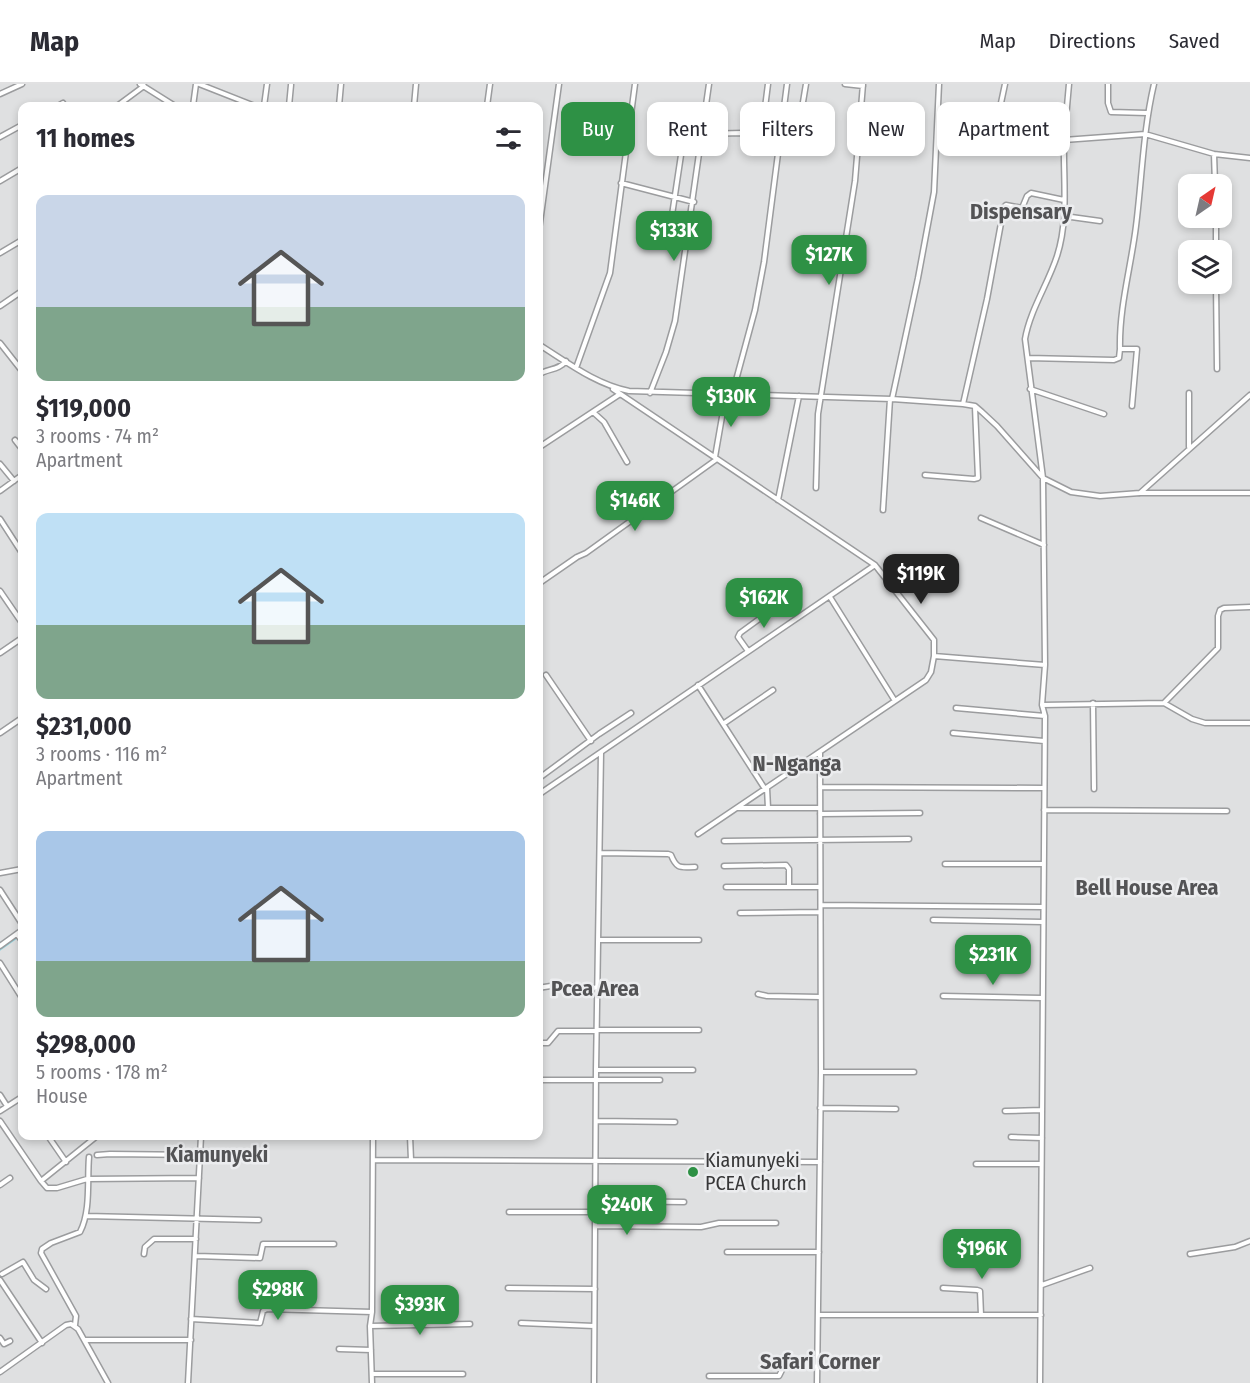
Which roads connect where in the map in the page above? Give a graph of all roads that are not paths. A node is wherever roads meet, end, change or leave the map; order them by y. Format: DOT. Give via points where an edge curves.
graph roads {
  1 [pos="21,84"];
  2 [pos="197,84"];
  3 [pos="267,84"];
  4 [pos="340,84"];
  5 [pos="416,84"];
  6 [pos="490,84"];
  7 [pos="559,84"];
  8 [pos="635,84"];
  9 [pos="709,84"];
  10 [pos="768,84"];
  11 [pos="787,84"];
  12 [pos="797,84"];
  13 [pos="845,84"];
  14 [pos="939,84"];
  15 [pos="1005,84"];
  16 [pos="1069,84"];
  17 [pos="1108,84"];
  18 [pos="1154,84"];
  19 [pos="142,85"];
  20 [pos="291,85"];
  21 [pos="806,85"];
  22 [pos="863,85"];
  23 [pos="0,94"];
  24 [pos="122,102"];
  25 [pos="169,102"];
  26 [pos="194,102"];
  27 [pos="244,102"];
  28 [pos="265,102"];
  29 [pos="289,102"];
  30 [pos="339,102"];
  31 [pos="414,102"];
  32 [pos="488,102"];
  33 [pos="707,102"];
  34 [pos="766,102"];
  35 [pos="785,102"];
  36 [pos="803,102"];
  37 [pos="1001,102"];
  38 [pos="1067,102"];
  39 [pos="1147,113"];
  40 [pos="18,127"];
  41 [pos="1145,134"];
  42 [pos="0,136"];
  43 [pos="1070,140"];
  44 [pos="1214,154"];
  45 [pos="681,156"];
  46 [pos="700,156"];
  47 [pos="779,156"];
  48 [pos="1064,156"];
  49 [pos="1250,158"];
  50 [pos="18,170"];
  51 [pos="1215,174"];
  52 [pos="0,180"];
  53 [pos="621,183"];
  54 [pos="676,197"];
  55 [pos="1064,200"];
  56 [pos="543,201"];
  57 [pos="694,202"];
  58 [pos="1064,216"];
  59 [pos="1100,221"];
  60 [pos="669,236"];
  61 [pos="18,242"];
  62 [pos="0,253"];
  63 [pos="18,294"];
  64 [pos="1216,294"];
  65 [pos="0,306"];
  66 [pos="0,343"];
  67 [pos="543,347"];
  68 [pos="1120,349"];
  69 [pos="1028,358"];
  70 [pos="566,361"];
  71 [pos="18,366"];
  72 [pos="576,368"];
  73 [pos="1217,369"];
  74 [pos="543,372"];
  75 [pos="611,387"];
  76 [pos="1030,389"];
  77 [pos="650,393"];
  78 [pos="1189,393"];
  79 [pos="620,394"];
  80 [pos="726,394"];
  81 [pos="732,395"];
  82 [pos="1250,395"];
  83 [pos="799,396"];
  84 [pos="820,397"];
  85 [pos="891,399"];
  86 [pos="963,404"];
  87 [pos="975,406"];
  88 [pos="1132,406"];
  89 [pos="593,412"];
  90 [pos="1104,414"];
  91 [pos="15,440"];
  92 [pos="18,444"];
  93 [pos="543,445"];
  94 [pos="1189,448"];
  95 [pos="716,458"];
  96 [pos="627,462"];
  97 [pos="1,466"];
  98 [pos="925,475"];
  99 [pos="18,478"];
  100 [pos="1042,478"];
  101 [pos="14,481"];
  102 [pos="816,488"];
  103 [pos="0,491"];
  104 [pos="1140,493"];
  105 [pos="1250,493"];
  106 [pos="777,500"];
  107 [pos="883,510"];
  108 [pos="981,518"];
  109 [pos="0,519"];
  110 [pos="1044,545"];
  111 [pos="18,547"];
  112 [pos="875,566"];
  113 [pos="543,581"];
  114 [pos="0,591"];
  115 [pos="830,597"];
  116 [pos="777,606"];
  117 [pos="1250,607"];
  118 [pos="18,617"];
  119 [pos="18,641"];
  120 [pos="747,651"];
  121 [pos="0,653"];
  122 [pos="934,656"];
  123 [pos="1045,664"];
  124 [pos="546,675"];
  125 [pos="698,685"];
  126 [pos="773,690"];
  127 [pos="895,701"];
  128 [pos="1092,703"];
  129 [pos="1164,703"];
  130 [pos="1042,705"];
  131 [pos="956,708"];
  132 [pos="632,713"];
  133 [pos="1044,716"];
  134 [pos="18,721"];
  135 [pos="1250,723"];
  136 [pos="723,724"];
  137 [pos="953,733"];
  138 [pos="0,734"];
  139 [pos="591,741"];
  140 [pos="1044,741"];
  141 [pos="601,753"];
  142 [pos="820,753"];
  143 [pos="543,775"];
  144 [pos="820,787"];
  145 [pos="766,788"];
  146 [pos="1044,788"];
  147 [pos="1094,789"];
  148 [pos="543,792"];
  149 [pos="736,808"];
  150 [pos="768,808"];
  151 [pos="820,808"];
  152 [pos="1044,810"];
  153 [pos="1227,811"];
  154 [pos="920,813"];
  155 [pos="820,814"];
  156 [pos="698,834"];
  157 [pos="909,839"];
  158 [pos="820,840"];
  159 [pos="724,841"];
  160 [pos="600,853"];
  161 [pos="945,864"];
  162 [pos="1044,864"];
  163 [pos="724,866"];
  164 [pos="695,867"];
  165 [pos="18,870"];
  166 [pos="0,873"];
  167 [pos="789,886"];
  168 [pos="726,887"];
  169 [pos="820,887"];
  170 [pos="0,890"];
  171 [pos="821,905"];
  172 [pos="1043,907"];
  173 [pos="819,912"];
  174 [pos="740,913"];
  175 [pos="18,918"];
  176 [pos="933,920"];
  177 [pos="1043,922"];
  178 [pos="17,934"];
  179 [pos="598,940"];
  180 [pos="699,940"];
  181 [pos="0,946"];
  182 [pos="0,963"];
  183 [pos="543,987"];
  184 [pos="598,988"];
  185 [pos="18,992"];
  186 [pos="758,994"];
  187 [pos="820,996"];
  188 [pos="943,996"];
  189 [pos="1042,998"];
  190 [pos="597,1030"];
  191 [pos="699,1030"];
  192 [pos="543,1043"];
  193 [pos="596,1070"];
  194 [pos="693,1070"];
  195 [pos="820,1072"];
  196 [pos="914,1072"];
  197 [pos="543,1080"];
  198 [pos="597,1080"];
  199 [pos="660,1080"];
  200 [pos="0,1095"];
  201 [pos="18,1099"];
  202 [pos="7,1106"];
  203 [pos="820,1108"];
  204 [pos="896,1108"];
  205 [pos="1005,1110"];
  206 [pos="1042,1110"];
  207 [pos="0,1111"];
  208 [pos="0,1121"];
  209 [pos="597,1121"];
  210 [pos="675,1122"];
  211 [pos="1011,1137"];
  212 [pos="1042,1138"];
  213 [pos="51,1140"];
  214 [pos="88,1140"];
  215 [pos="201,1140"];
  216 [pos="374,1140"];
  217 [pos="410,1140"];
  218 [pos="97,1155"];
  219 [pos="200,1155"];
  220 [pos="89,1157"];
  221 [pos="373,1160"];
  222 [pos="411,1160"];
  223 [pos="596,1161"];
  224 [pos="66,1162"];
  225 [pos="820,1162"];
  226 [pos="976,1164"];
  227 [pos="1041,1164"];
  228 [pos="10,1178"];
  229 [pos="199,1178"];
  230 [pos="87,1179"];
  231 [pos="40,1181"];
  232 [pos="0,1185"];
  233 [pos="596,1201"];
  234 [pos="684,1202"];
  235 [pos="509,1212"];
  236 [pos="595,1212"];
  237 [pos="86,1216"];
  238 [pos="198,1218"];
  239 [pos="259,1220"];
  240 [pos="776,1223"];
  241 [pos="596,1226"];
  242 [pos="196,1239"];
  243 [pos="1250,1241"];
  244 [pos="334,1244"];
  245 [pos="727,1252"];
  246 [pos="819,1252"];
  247 [pos="144,1254"];
  248 [pos="1190,1254"];
  249 [pos="196,1256"];
  250 [pos="1090,1268"];
  251 [pos="1,1274"];
  252 [pos="0,1280"];
  253 [pos="1042,1285"];
  254 [pos="508,1288"];
  255 [pos="944,1288"];
  256 [pos="46,1289"];
  257 [pos="595,1289"];
  258 [pos="372,1312"];
  259 [pos="818,1315"];
  260 [pos="981,1315"];
  261 [pos="1041,1315"];
  262 [pos="191,1319"];
  263 [pos="520,1323"];
  264 [pos="470,1324"];
  265 [pos="75,1325"];
  266 [pos="370,1326"];
  267 [pos="594,1326"];
  268 [pos="0,1338"];
  269 [pos="84,1340"];
  270 [pos="191,1340"];
  271 [pos="10,1341"];
  272 [pos="42,1342"];
  273 [pos="339,1349"];
  274 [pos="371,1350"];
  275 [pos="818,1367"];
  276 [pos="0,1372"];
  277 [pos="372,1374"];
  278 [pos="463,1374"];
  279 [pos="709,1377"];
  280 [pos="108,1383"];
  281 [pos="189,1383"];
  282 [pos="372,1383"];
  283 [pos="594,1383"];
  284 [pos="817,1383"];
  285 [pos="1040,1383"];
  1 -- 23 [label="street"];
  2 -- 26 [label="street"];
  2 -- 27 [label="street"];
  3 -- 28 [label="street"];
  4 -- 30 [label="street"];
  5 -- 31 [label="street"];
  6 -- 32 [label="street"];
  7 -- 56 [label="street"];
  8 -- 53 [label="street"];
  9 -- 33 [label="street"];
  10 -- 34 [label="street"];
  11 -- 35 [label="street"];
  12 -- 21 [label="street"];
  13 -- 22 [label="street"];
  14 -- 85 [label="street" via="934,192"];
  15 -- 37 [label="street"];
  16 -- 38 [label="street"];
  17 -- 39 [label="street" via="1111,112"];
  18 -- 39 [label="street"];
  19 -- 24 [label="street"];
  19 -- 25 [label="street"];
  20 -- 29 [label="street"];
  21 -- 36 [label="street"];
  22 -- 84 [label="street" via="855,182"];
  39 -- 41 [label="street"];
  40 -- 42 [label="street"];
  41 -- 43 [label="street"];
  41 -- 44 [label="street"];
  41 -- 68 [label="street"];
  44 -- 49 [label="street"];
  44 -- 51 [label="street"];
  45 -- 54 [label="street"];
  46 -- 57 [label="street"];
  47 -- 81 [label="street" via="755,310"];
  48 -- 55 [label="street"];
  50 -- 52 [label="street"];
  53 -- 54 [label="street"];
  53 -- 72 [label="street" via="610,273"];
  54 -- 57 [label="street"];
  54 -- 60 [label="street"];
  55 -- 58 [label="street"];
  55 -- 86 [label="street" via="1031,192 1022,208 1004,207"];
  57 -- 77 [label="street" via="675,321"];
  58 -- 59 [label="street"];
  58 -- 69 [label="street" via="1057,256 1024,339"];
  61 -- 62 [label="street"];
  63 -- 65 [label="street"];
  64 -- 73 [label="street"];
  66 -- 71 [label="street"];
  67 -- 70 [label="street"];
  68 -- 69 [label="street" via="1119,358 1114,360"];
  68 -- 88 [label="street" via="1134,348 1138,352"];
  69 -- 76 [label="street"];
  70 -- 72 [label="street"];
  70 -- 74 [label="street" via="561,367"];
  72 -- 75 [label="street"];
  75 -- 77 [label="street"];
  75 -- 79 [label="street"];
  76 -- 90 [label="street"];
  76 -- 100 [label="street"];
  77 -- 80 [label="street"];
  78 -- 94 [label="street"];
  79 -- 89 [label="street"];
  79 -- 95 [label="street"];
  80 -- 81 [label="street"];
  80 -- 95 [label="street"];
  81 -- 83 [label="street"];
  82 -- 94 [label="street"];
  83 -- 84 [label="street"];
  83 -- 106 [label="street"];
  84 -- 85 [label="street"];
  84 -- 102 [label="street"];
  85 -- 86 [label="street"];
  85 -- 107 [label="street"];
  86 -- 87 [label="street"];
  87 -- 98 [label="street" via="978,478"];
  87 -- 100 [label="street"];
  89 -- 93 [label="street"];
  89 -- 96 [label="street" via="604,422"];
  91 -- 92 [label="street"];
  94 -- 104 [label="street"];
  95 -- 106 [label="street"];
  95 -- 113 [label="street"];
  97 -- 101 [label="street"];
  99 -- 101 [label="street"];
  100 -- 104 [label="street" via="1071,492"];
  100 -- 110 [label="street"];
  101 -- 103 [label="street"];
  104 -- 105 [label="street"];
  106 -- 112 [label="street"];
  108 -- 110 [label="street"];
  109 -- 111 [label="street"];
  110 -- 123 [label="street"];
  112 -- 115 [label="street"];
  112 -- 122 [label="street" via="932,636"];
  114 -- 118 [label="street"];
  115 -- 120 [label="street"];
  115 -- 127 [label="street"];
  116 -- 120 [label="street" via="740,633 738,637"];
  117 -- 129 [label="street" via="1220,610 1218,648"];
  119 -- 121 [label="street"];
  120 -- 125 [label="street"];
  122 -- 123 [label="street"];
  122 -- 127 [label="street" via="930,676"];
  123 -- 130 [label="street"];
  124 -- 139 [label="street"];
  125 -- 136 [label="street"];
  125 -- 141 [label="street"];
  126 -- 136 [label="street"];
  127 -- 142 [label="street"];
  128 -- 129 [label="street"];
  128 -- 130 [label="street"];
  128 -- 147 [label="street"];
  129 -- 135 [label="street" via="1205,723"];
  130 -- 133 [label="street"];
  131 -- 133 [label="street"];
  132 -- 139 [label="street"];
  133 -- 140 [label="street"];
  134 -- 138 [label="street"];
  136 -- 145 [label="street"];
  137 -- 140 [label="street"];
  139 -- 143 [label="street"];
  140 -- 146 [label="street"];
  141 -- 148 [label="street"];
  141 -- 160 [label="street"];
  142 -- 144 [label="street"];
  142 -- 145 [label="street"];
  144 -- 146 [label="street"];
  144 -- 151 [label="street"];
  145 -- 149 [label="street"];
  145 -- 150 [label="street"];
  146 -- 152 [label="street"];
  149 -- 150 [label="street"];
  149 -- 156 [label="street"];
  150 -- 151 [label="street"];
  151 -- 155 [label="street"];
  152 -- 153 [label="street"];
  152 -- 162 [label="street"];
  154 -- 155 [label="street"];
  155 -- 158 [label="street"];
  157 -- 158 [label="street"];
  158 -- 159 [label="street"];
  158 -- 169 [label="street"];
  160 -- 164 [label="street" via="668,854 678,866"];
  160 -- 179 [label="street"];
  161 -- 162 [label="street"];
  162 -- 172 [label="street"];
  163 -- 167 [label="street" via="786,865"];
  165 -- 166 [label="street"];
  167 -- 168 [label="street"];
  167 -- 169 [label="street"];
  169 -- 171 [label="street"];
  170 -- 175 [label="street"];
  171 -- 172 [label="street"];
  171 -- 173 [label="street"];
  172 -- 177 [label="street"];
  173 -- 174 [label="street"];
  173 -- 187 [label="street"];
  176 -- 177 [label="street"];
  177 -- 189 [label="street"];
  178 -- 181 [label="street"];
  179 -- 180 [label="street"];
  179 -- 184 [label="street"];
  182 -- 185 [label="street"];
  183 -- 184 [label="street"];
  184 -- 190 [label="street"];
  186 -- 187 [label="street"];
  187 -- 195 [label="street"];
  188 -- 189 [label="street"];
  189 -- 206 [label="street"];
  190 -- 191 [label="street"];
  190 -- 192 [label="street" via="558,1031 548,1043"];
  190 -- 193 [label="street"];
  193 -- 194 [label="street"];
  193 -- 198 [label="street"];
  195 -- 196 [label="street"];
  195 -- 203 [label="street"];
  197 -- 198 [label="street"];
  198 -- 199 [label="street"];
  198 -- 209 [label="street"];
  200 -- 202 [label="street"];
  201 -- 202 [label="street"];
  202 -- 207 [label="street"];
  203 -- 204 [label="street"];
  203 -- 225 [label="street"];
  205 -- 206 [label="street"];
  206 -- 212 [label="street"];
  208 -- 231 [label="street"];
  209 -- 210 [label="street"];
  209 -- 223 [label="street"];
  211 -- 212 [label="street"];
  212 -- 227 [label="street"];
  213 -- 224 [label="street"];
  214 -- 224 [label="street"];
  215 -- 219 [label="street"];
  216 -- 221 [label="street"];
  217 -- 222 [label="street"];
  218 -- 219 [label="street"];
  219 -- 229 [label="street"];
  220 -- 230 [label="street"];
  221 -- 222 [label="street"];
  221 -- 258 [label="street"];
  222 -- 223 [label="street"];
  223 -- 225 [label="street"];
  223 -- 233 [label="street"];
  224 -- 231 [label="street"];
  225 -- 246 [label="street"];
  226 -- 227 [label="street"];
  227 -- 253 [label="street"];
  228 -- 232 [label="street"];
  229 -- 230 [label="street"];
  229 -- 238 [label="street"];
  230 -- 231 [label="street" via="57,1188 47,1188"];
  230 -- 237 [label="street"];
  233 -- 234 [label="street"];
  233 -- 236 [label="street"];
  235 -- 236 [label="street"];
  236 -- 241 [label="street"];
  237 -- 238 [label="street"];
  237 -- 265 [label="street" via="80,1232 42,1248 76,1316"];
  238 -- 239 [label="street"];
  238 -- 242 [label="street"];
  240 -- 241 [label="street"];
  241 -- 257 [label="street"];
  242 -- 247 [label="street" via="154,1239"];
  242 -- 249 [label="street"];
  243 -- 248 [label="street"];
  244 -- 249 [label="street" via="263,1244 260,1258"];
  245 -- 246 [label="street"];
  246 -- 259 [label="street"];
  249 -- 262 [label="street"];
  250 -- 253 [label="street"];
  251 -- 256 [label="street" via="23,1262 34,1280"];
  252 -- 272 [label="street"];
  253 -- 261 [label="street"];
  254 -- 257 [label="street"];
  255 -- 260 [label="street" via="980,1292"];
  257 -- 267 [label="street"];
  258 -- 262 [label="street" via="267,1309 260,1323"];
  258 -- 266 [label="street"];
  259 -- 260 [label="street"];
  259 -- 275 [label="street"];
  260 -- 261 [label="street"];
  261 -- 285 [label="street"];
  262 -- 270 [label="street"];
  263 -- 267 [label="street"];
  264 -- 266 [label="street"];
  265 -- 269 [label="street"];
  265 -- 272 [label="street" via="66,1325"];
  266 -- 274 [label="street"];
  267 -- 283 [label="street"];
  268 -- 271 [label="street" via="4,1344"];
  269 -- 270 [label="street"];
  269 -- 280 [label="street"];
  270 -- 281 [label="street"];
  272 -- 276 [label="street"];
  273 -- 274 [label="street"];
  274 -- 277 [label="street"];
  275 -- 279 [label="street" via="784,1366 779,1376"];
  275 -- 284 [label="street"];
  277 -- 278 [label="street"];
  277 -- 282 [label="street"];
}
